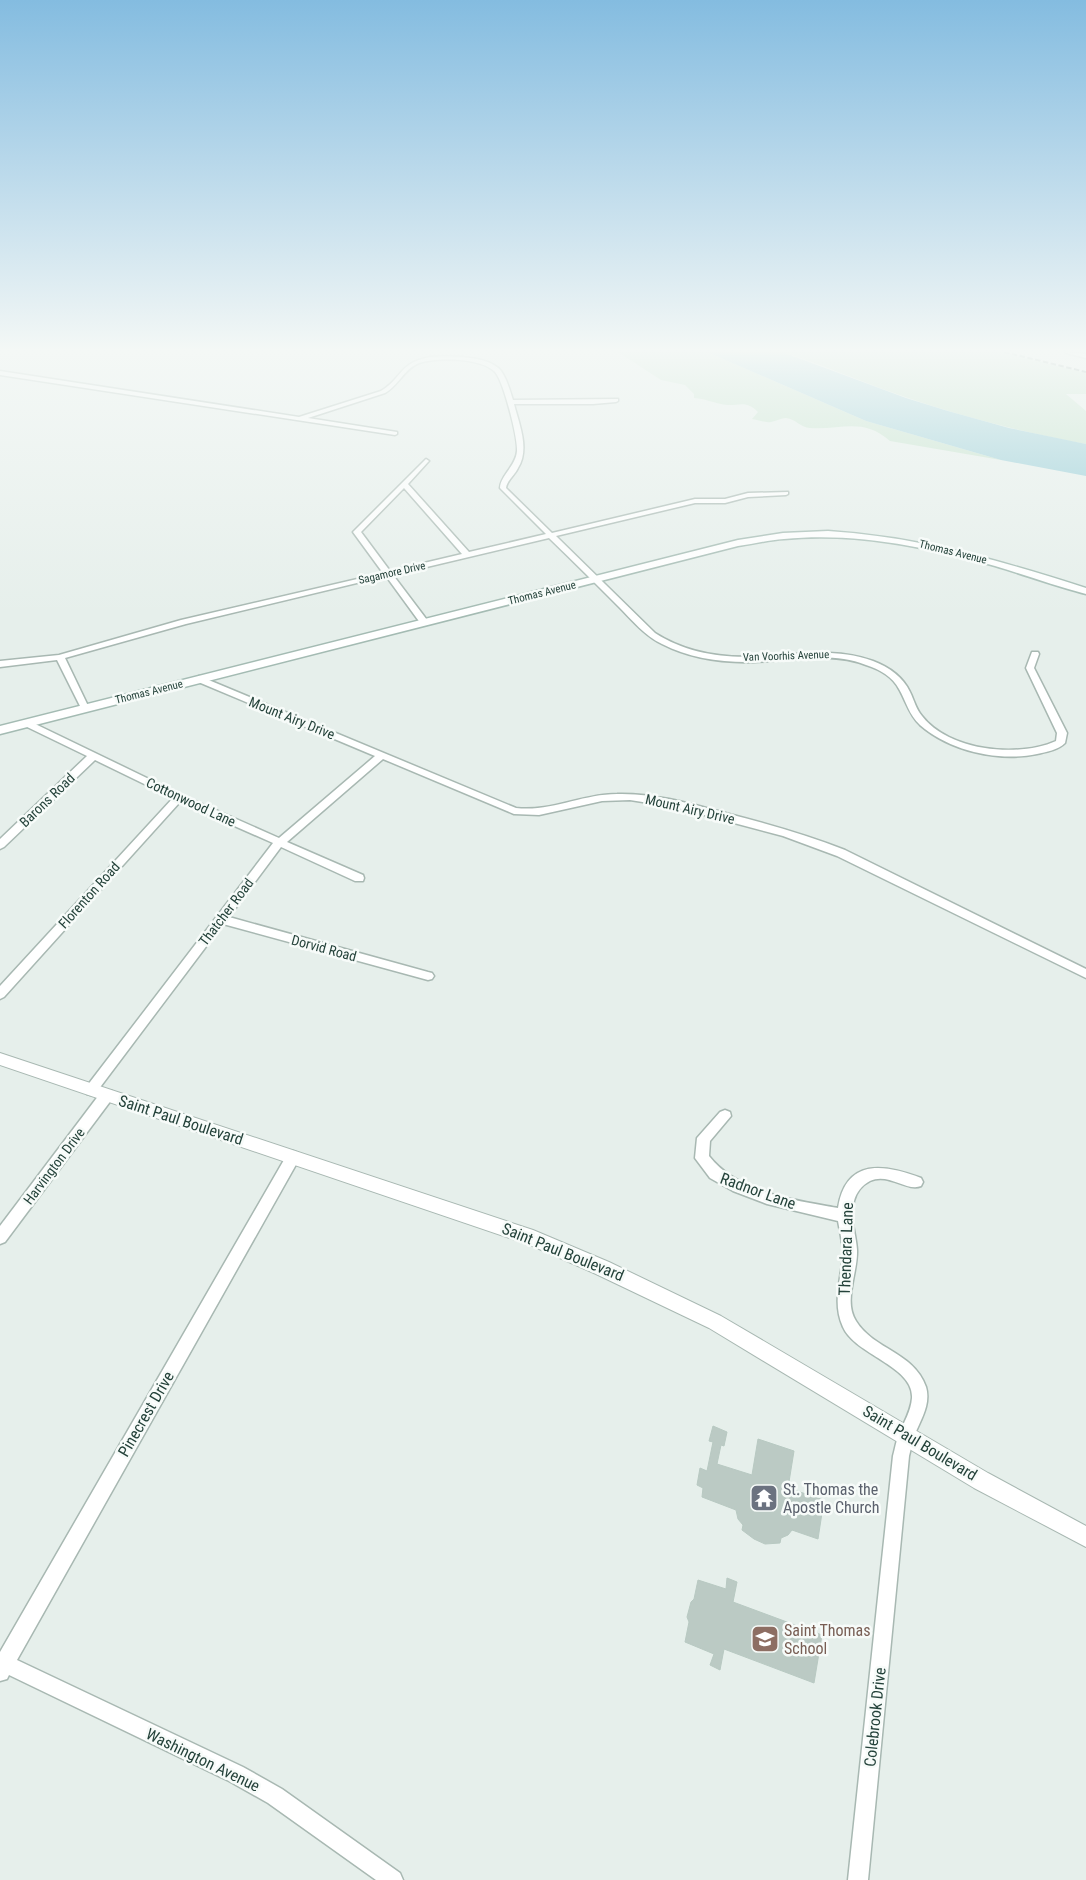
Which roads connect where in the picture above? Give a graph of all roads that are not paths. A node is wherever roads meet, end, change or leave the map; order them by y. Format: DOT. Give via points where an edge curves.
graph roads {
  1 [pos="519,440"];
  2 [pos="426,461"];
  3 [pos="404,484"];
  4 [pos="786,493"];
  5 [pos="550,535"];
  6 [pos="467,555"];
  7 [pos="387,574"];
  8 [pos="595,580"];
  9 [pos="1086,591"];
  10 [pos="424,622"];
  11 [pos="1034,654"];
  12 [pos="60,657"];
  13 [pos="0,664"];
  14 [pos="199,679"];
  15 [pos="85,708"];
  16 [pos="26,723"];
  17 [pos="0,730"];
  18 [pos="382,755"];
  19 [pos="93,756"];
  20 [pos="179,797"];
  21 [pos="4,836"];
  22 [pos="279,843"];
  23 [pos="0,845"];
  24 [pos="358,878"];
  25 [pos="220,919"];
  26 [pos="1086,974"];
  27 [pos="428,976"];
  28 [pos="0,994"];
  29 [pos="0,1059"];
  30 [pos="99,1092"];
  31 [pos="725,1116"];
  32 [pos="293,1157"];
  33 [pos="916,1182"];
  34 [pos="844,1216"];
  35 [pos="0,1237"];
  36 [pos="906,1435"];
  37 [pos="1086,1537"];
  38 [pos="2,1666"];
  39 [pos="393,1880"];
  40 [pos="858,1880"];
  1 -- 5 [label="street, Van Voorhis Avenue" via="520,457 503,488"];
  2 -- 3 [label="street"];
  3 -- 6 [label="street"];
  3 -- 7 [label="street" via="357,532"];
  4 -- 5 [label="street, Sagamore Drive" via="748,495 726,501 694,501"];
  5 -- 6 [label="street, Sagamore Drive"];
  5 -- 8 [label="street, Van Voorhis Avenue"];
  6 -- 7 [label="street, Sagamore Drive"];
  7 -- 10 [label="street"];
  7 -- 12 [label="street, Sagamore Drive" via="184,622"];
  8 -- 9 [label="main road, Thomas Avenue" via="761,538 827,534 879,537 936,547"];
  8 -- 10 [label="main road, Thomas Avenue"];
  8 -- 11 [label="street, Van Voorhis Avenue" via="652,635 680,650 704,656 756,660 831,654 873,664 901,684 915,714 931,730 958,744 989,752 1015,754 1038,751 1055,746 1062,739 1059,725 1030,668"];
  10 -- 14 [label="main road, Thomas Avenue"];
  12 -- 13 [label="street, Sagamore Drive"];
  12 -- 15 [label="street"];
  14 -- 15 [label="main road, Thomas Avenue"];
  14 -- 18 [label="street, Mount Airy Drive"];
  15 -- 16 [label="main road, Thomas Avenue"];
  16 -- 17 [label="main road, Thomas Avenue"];
  16 -- 19 [label="street, Cottonwood Lane"];
  18 -- 22 [label="street, Thatcher Road"];
  18 -- 26 [label="street, Mount Airy Drive" via="522,812 539,812 593,799 631,797 682,804 789,833 841,853"];
  19 -- 20 [label="street, Cottonwood Lane"];
  19 -- 21 [label="street, Barons Road"];
  20 -- 22 [label="street, Cottonwood Lane"];
  20 -- 28 [label="street, Florenton Road"];
  21 -- 23 [label="street, Barons Road"];
  22 -- 24 [label="street, Cottonwood Lane"];
  22 -- 25 [label="street, Thatcher Road"];
  25 -- 27 [label="street, Dorvid Road"];
  25 -- 30 [label="street, Thatcher Road"];
  29 -- 30 [label="street, Saint Paul Boulevard"];
  30 -- 32 [label="street, Saint Paul Boulevard"];
  30 -- 35 [label="street, Harvington Drive"];
  31 -- 34 [label="street, Radnor Lane" via="709,1130 702,1144 702,1158 709,1171 723,1180 782,1203"];
  32 -- 36 [label="street, Saint Paul Boulevard" via="533,1238 644,1286 782,1360"];
  32 -- 38 [label="street, Pinecrest Drive"];
  33 -- 34 [label="street, Thendara Lane" via="880,1172 863,1178 850,1191"];
  34 -- 36 [label="street, Thendara Lane" via="850,1252 845,1315 855,1333 908,1371 919,1388 917,1409"];
  36 -- 37 [label="street, Saint Paul Boulevard" via="1020,1503"];
  36 -- 40 [label="street, Colebrook Drive" via="901,1456"];
  38 -- 39 [label="street, Washington Avenue" via="236,1774 275,1796"];
}
